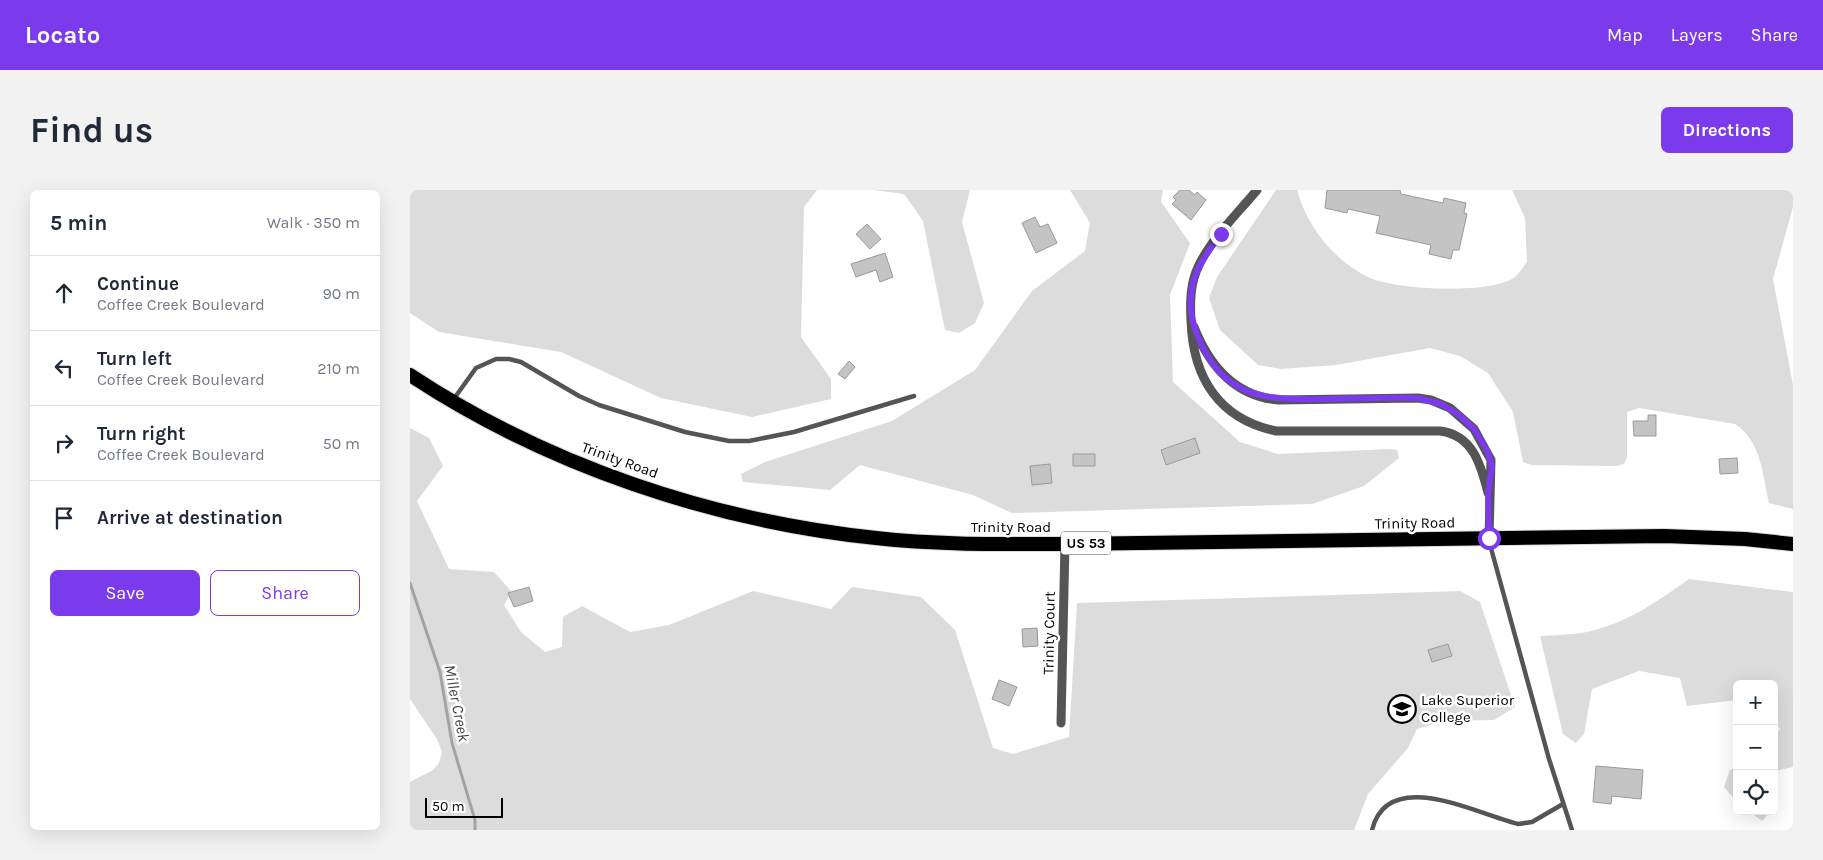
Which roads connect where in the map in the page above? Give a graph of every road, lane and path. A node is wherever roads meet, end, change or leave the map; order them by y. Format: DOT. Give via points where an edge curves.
graph roads {
  1 [pos="1257,190"];
  2 [pos="1190,312"];
  3 [pos="410,376"];
  4 [pos="914,396"];
  5 [pos="452,401"];
  6 [pos="1488,493"];
  7 [pos="1489,538"];
  8 [pos="1065,544"];
  9 [pos="1793,544"];
  10 [pos="1060,724"];
  11 [pos="1563,804"];
  12 [pos="1372,830"];
  13 [pos="1572,830"];
  1 -- 2 [label="street" via="1198,266"];
  2 -- 6 [label="street" via="1202,348 1215,367 1227,379 1256,395 1278,400 1418,398 1450,408 1474,429 1488,452 1492,467"];
  2 -- 6 [label="street" via="1194,349 1204,378 1220,403 1239,418 1276,431 1446,431 1461,438 1472,450 1481,467"];
  3 -- 5 [label="highway, Trinity Road / US 53"];
  4 -- 5 [label="lane" via="794,432 749,441 709,438 599,405 521,362 509,359 476,368"];
  5 -- 8 [label="highway, Trinity Road / US 53" via="516,435 600,471 668,495 752,517 817,530 905,541"];
  6 -- 7 [label="street"];
  7 -- 8 [label="highway, Trinity Road / US 53"];
  7 -- 9 [label="highway, Trinity Road / US 53" via="1697,536"];
  7 -- 11 [label="lane"];
  8 -- 10 [label="street, Trinity Court"];
  11 -- 12 [label="lane" via="1532,822 1518,824 1435,799 1410,797 1383,809"];
  11 -- 13 [label="lane"];
}
